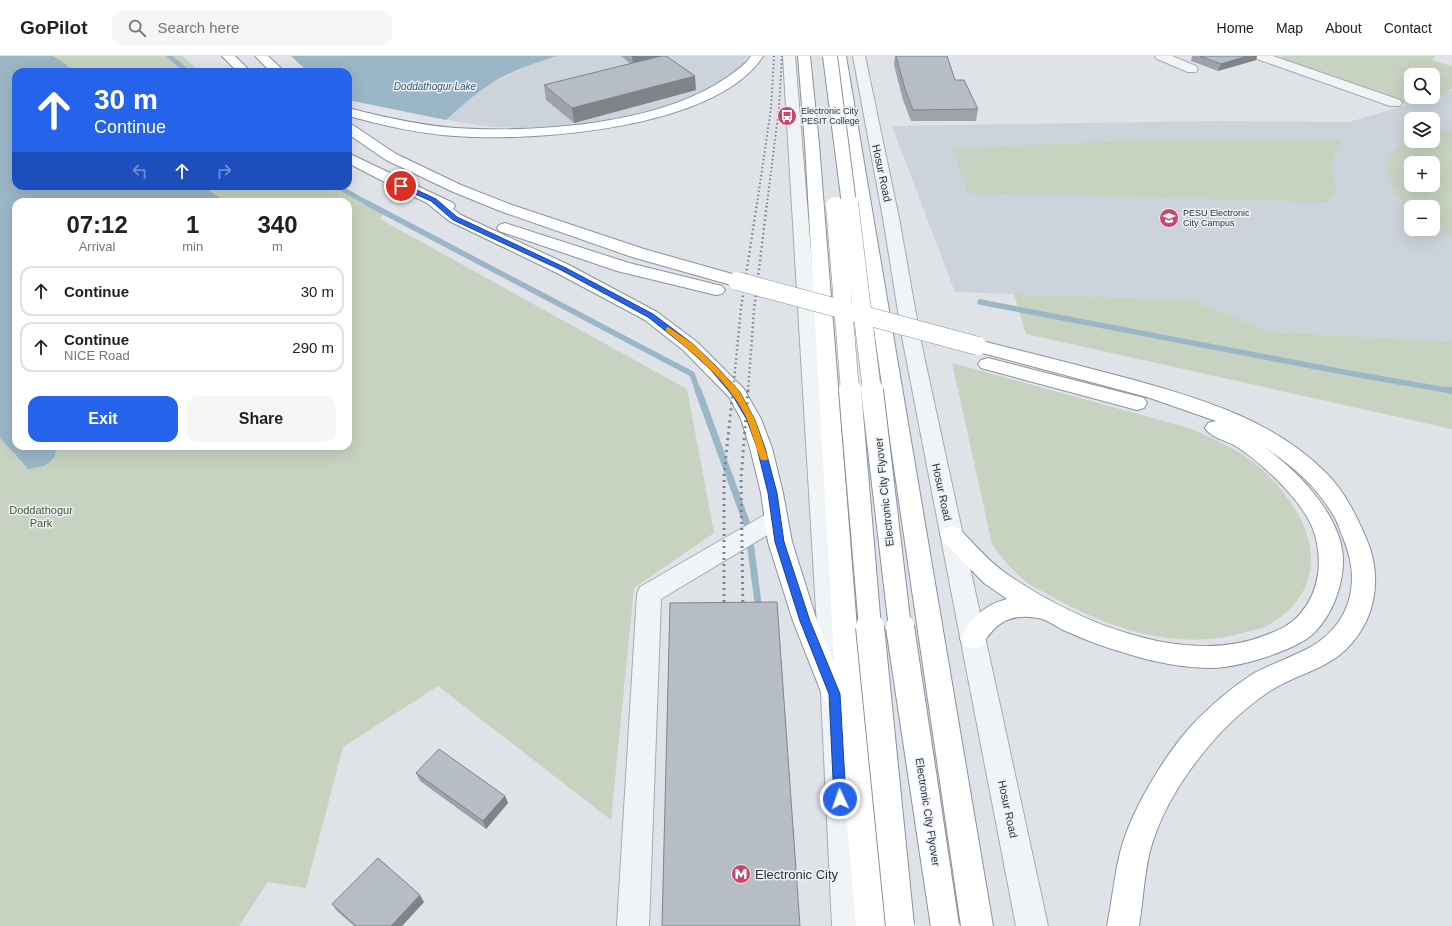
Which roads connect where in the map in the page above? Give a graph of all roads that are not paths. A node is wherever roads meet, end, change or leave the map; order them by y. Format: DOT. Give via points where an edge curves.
graph roads {
  1 [pos="228,56"];
  2 [pos="261,56"];
  3 [pos="757,56"];
  4 [pos="789,56"];
  5 [pos="804,56"];
  6 [pos="815,56"];
  7 [pos="830,56"];
  8 [pos="840,56"];
  9 [pos="859,56"];
  10 [pos="1161,56"];
  11 [pos="1261,56"];
  12 [pos="241,68"];
  13 [pos="274,68"];
  14 [pos="1192,69"];
  15 [pos="1395,103"];
  16 [pos="352,113"];
  17 [pos="352,131"];
  18 [pos="352,158"];
  19 [pos="433,200"];
  20 [pos="735,288"];
  21 [pos="976,353"];
  22 [pos="776,519"];
  23 [pos="951,535"];
  24 [pos="1043,608"];
  25 [pos="973,639"];
  26 [pos="834,694"];
  27 [pos="633,926"];
  28 [pos="848,926"];
  29 [pos="872,926"];
  30 [pos="900,926"];
  31 [pos="945,926"];
  32 [pos="977,926"];
  33 [pos="1032,926"];
  34 [pos="1123,926"];
  1 -- 12 [label="highway"];
  2 -- 13 [label="highway"];
  3 -- 16 [label="highway" via="746,70 701,98 676,108 592,127 547,132 483,134 404,125"];
  4 -- 26 [label="street"];
  5 -- 29 [label="highway" via="849,692"];
  6 -- 30 [label="highway, bridge" via="835,204 873,664"];
  7 -- 31 [label="highway, Electronic City Flyover, bridge" via="896,598"];
  8 -- 32 [label="highway, Hosur Road"];
  9 -- 23 [label="street, Hosur Road"];
  10 -- 14 [label="street"];
  11 -- 15 [label="street"];
  17 -- 20 [label="highway" via="391,157 450,185 572,232"];
  18 -- 19 [label="highway" via="401,186"];
  19 -- 20 [label="highway" via="480,220 615,265"];
  19 -- 22 [label="highway" via="455,218 563,269 651,316 690,346 737,394 751,420 768,470"];
  20 -- 21 [label="highway, bridge"];
  21 -- 24 [label="highway" via="1207,424 1240,440 1270,462 1294,486 1314,510 1328,537 1332,558 1329,584 1317,610 1301,629 1248,652 1209,657 1163,652 1119,641 1083,628"];
  21 -- 34 [label="highway" via="1162,395 1202,407 1263,435 1295,457 1338,500 1353,528 1360,552 1365,578 1362,601 1354,621 1341,638 1322,654 1263,682 1232,702 1187,752 1168,780 1149,816 1136,850"];
  22 -- 26 [label="highway" via="780,542 805,621"];
  22 -- 27 [label="street" via="649,594"];
  23 -- 24 [label="highway" via="997,580"];
  23 -- 25 [label="street, Hosur Road"];
  24 -- 25 [label="highway" via="1010,608 994,614 978,628"];
  25 -- 33 [label="street, Hosur Road"];
  26 -- 28 [label="street"];
}
